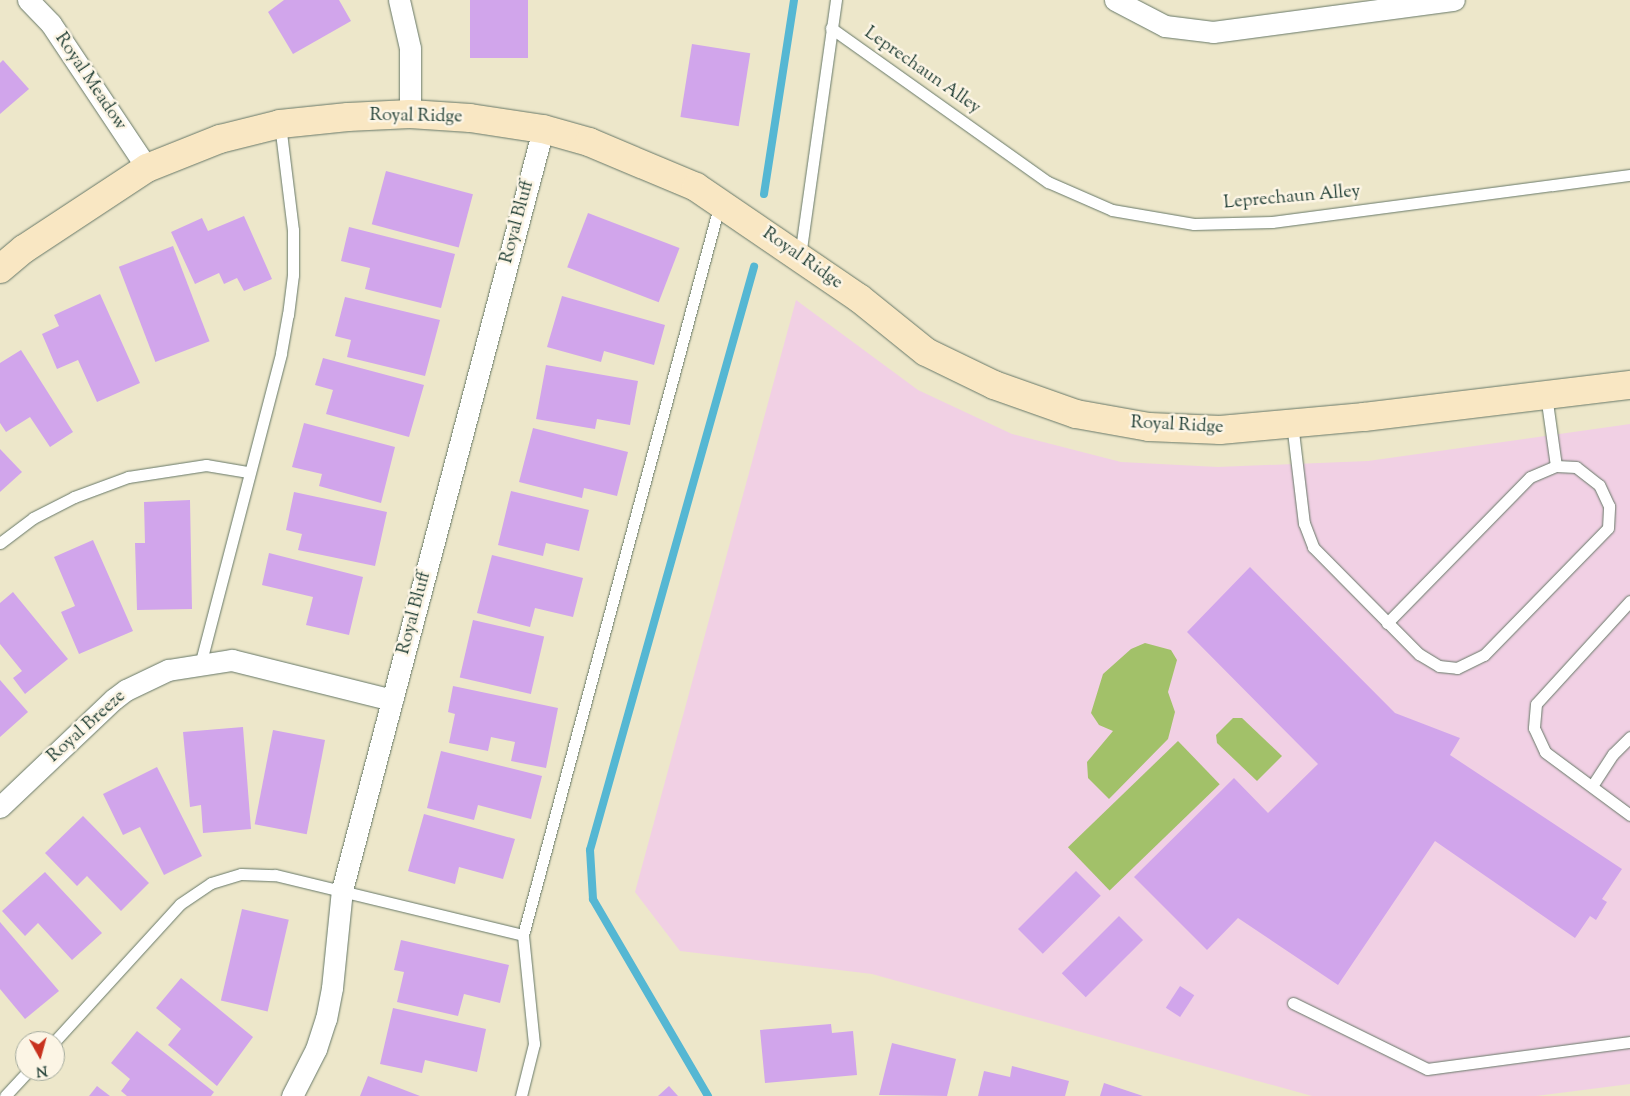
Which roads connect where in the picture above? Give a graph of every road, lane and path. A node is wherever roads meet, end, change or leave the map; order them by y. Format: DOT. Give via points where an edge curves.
graph roads {
  1 [pos="28,0"];
  2 [pos="399,0"];
  3 [pos="836,0"];
  4 [pos="1116,0"];
  5 [pos="1454,0"];
  6 [pos="831,28"];
  7 [pos="410,114"];
  8 [pos="280,124"];
  9 [pos="543,129"];
  10 [pos="147,168"];
  11 [pos="1630,175"];
  12 [pos="721,202"];
  13 [pos="800,257"];
  14 [pos="0,269"];
  15 [pos="1630,385"];
  16 [pos="1546,395"];
  17 [pos="1292,423"];
  18 [pos="1556,466"];
  19 [pos="248,472"];
  20 [pos="0,543"];
  21 [pos="1630,601"];
  22 [pos="1387,623"];
  23 [pos="200,665"];
  24 [pos="392,700"];
  25 [pos="1630,736"];
  26 [pos="1592,786"];
  27 [pos="0,808"];
  28 [pos="1630,815"];
  29 [pos="342,890"];
  30 [pos="522,936"];
  31 [pos="1293,1002"];
  32 [pos="64,1031"];
  33 [pos="1630,1042"];
  34 [pos="19,1081"];
  35 [pos="5,1096"];
  36 [pos="292,1096"];
  37 [pos="521,1096"];
  1 -- 10 [label="street, Royal Meadow" via="51,24"];
  2 -- 7 [label="street" via="410,48"];
  3 -- 6 [label="lane"];
  4 -- 5 [label="street" via="1165,26 1212,32"];
  6 -- 11 [label="lane, Leprechaun Alley" via="1048,182 1112,210 1194,224 1272,222"];
  6 -- 13 [label="lane"];
  7 -- 8 [label="street, Royal Ridge"];
  7 -- 9 [label="street, Royal Ridge" via="470,118"];
  8 -- 10 [label="street, Royal Ridge" via="220,139"];
  8 -- 19 [label="lane" via="293,230 293,275 282,353"];
  9 -- 12 [label="street, Royal Ridge" via="624,155 696,187"];
  9 -- 24 [label="street, Royal Bluff"];
  10 -- 14 [label="street, Royal Ridge" via="24,249"];
  12 -- 13 [label="street, Royal Ridge"];
  12 -- 30 [label="lane"];
  13 -- 17 [label="street, Royal Ridge" via="926,352 994,385 1076,414 1149,427 1220,430"];
  15 -- 16 [label="street, Royal Ridge"];
  16 -- 17 [label="street, Royal Ridge"];
  16 -- 18 [label="lane"];
  17 -- 22 [label="lane" via="1309,540"];
  18 -- 22 [label="lane" via="1530,477"];
  18 -- 22 [label="lane" via="1576,467 1599,484 1609,506 1608,528 1484,655 1465,667 1439,666 1419,654"];
  19 -- 20 [label="lane" via="206,465 128,477 49,510"];
  19 -- 23 [label="lane"];
  21 -- 26 [label="lane" via="1536,704 1534,728 1545,752"];
  23 -- 24 [label="street, Royal Breeze" via="232,660"];
  23 -- 27 [label="street, Royal Breeze" via="168,670 126,690"];
  24 -- 29 [label="street, Royal Bluff"];
  25 -- 26 [label="lane" via="1613,754"];
  26 -- 28 [label="lane"];
  29 -- 30 [label="lane"];
  29 -- 32 [label="lane" via="275,874 241,874 211,883 180,904"];
  29 -- 36 [label="street, Royal Bluff" via="326,1019 316,1049"];
  30 -- 37 [label="lane" via="534,1044"];
  31 -- 33 [label="lane" via="1427,1069"];
  34 -- 35 [label="lane"];
}
